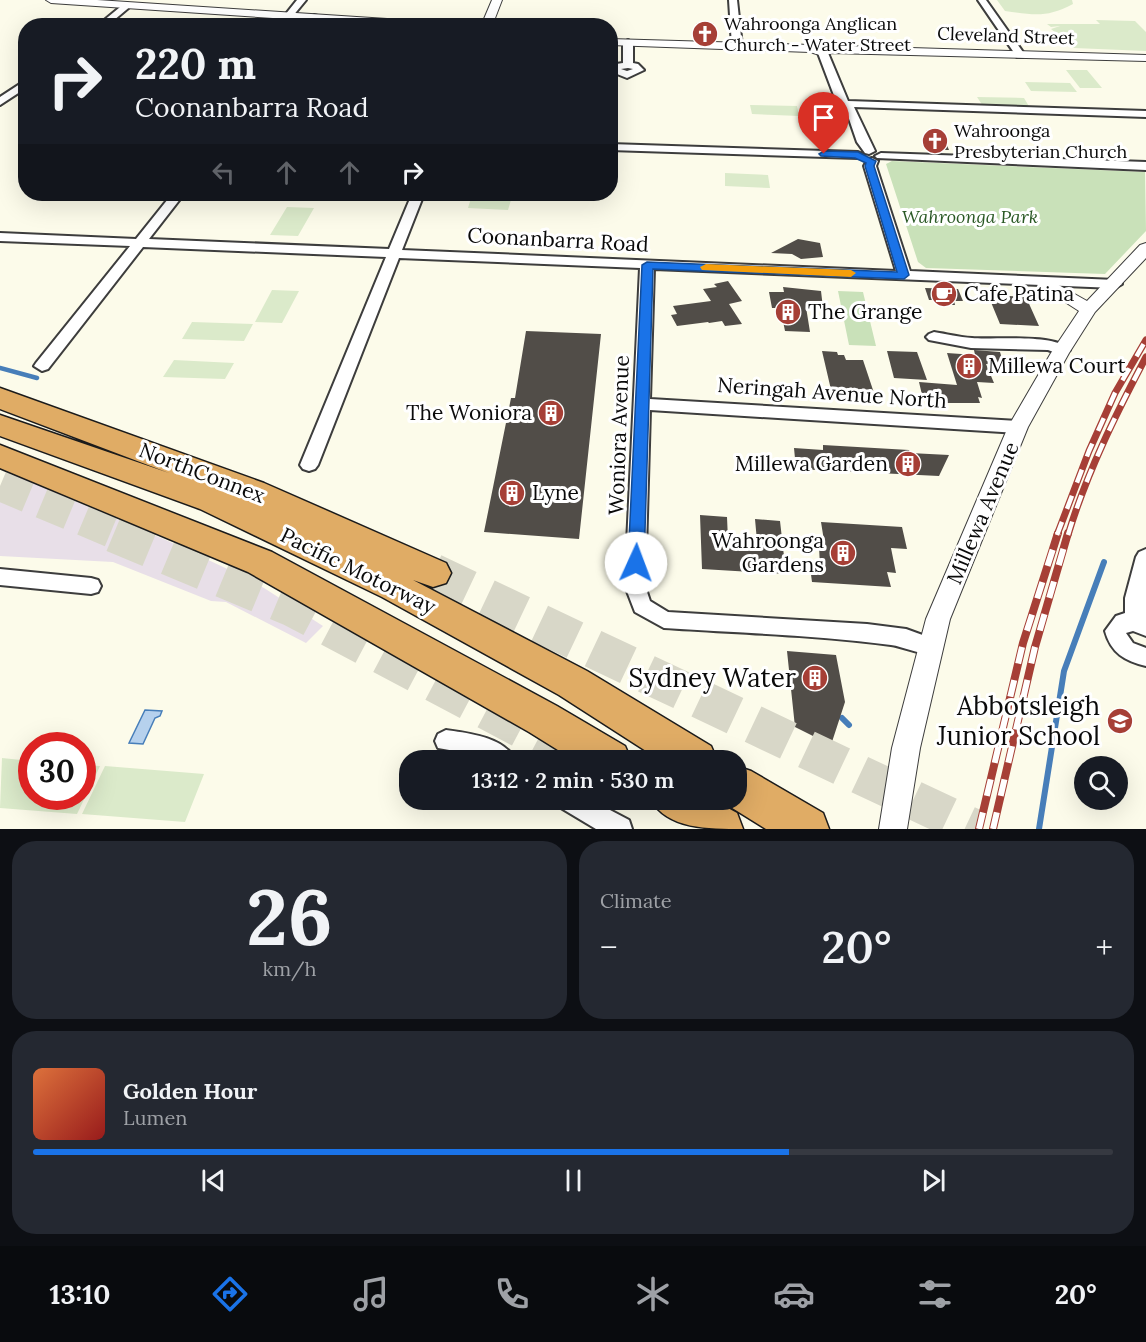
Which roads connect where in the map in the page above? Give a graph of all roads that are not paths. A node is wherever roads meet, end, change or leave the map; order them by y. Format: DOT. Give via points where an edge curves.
graph roads {
  1 [pos="51,0"];
  2 [pos="302,0"];
  3 [pos="497,0"];
  4 [pos="733,0"];
  5 [pos="982,0"];
  6 [pos="100,2"];
  7 [pos="128,5"];
  8 [pos="289,15"];
  9 [pos="111,18"];
  10 [pos="301,18"];
  11 [pos="489,18"];
  12 [pos="618,42"];
  13 [pos="628,43"];
  14 [pos="737,46"];
  15 [pos="822,51"];
  16 [pos="1020,55"];
  17 [pos="1146,58"];
  18 [pos="628,65"];
  19 [pos="18,89"];
  20 [pos="0,102"];
  21 [pos="846,104"];
  22 [pos="1146,114"];
  23 [pos="618,147"];
  24 [pos="870,156"];
  25 [pos="1146,166"];
  26 [pos="172,201"];
  27 [pos="415,201"];
  28 [pos="0,237"];
  29 [pos="138,243"];
  30 [pos="1146,248"];
  31 [pos="393,254"];
  32 [pos="647,265"];
  33 [pos="904,275"];
  34 [pos="1042,282"];
  35 [pos="1115,284"];
  36 [pos="1089,309"];
  37 [pos="934,337"];
  38 [pos="1062,350"];
  39 [pos="42,366"];
  40 [pos="0,398"];
  41 [pos="643,404"];
  42 [pos="0,425"];
  43 [pos="1018,427"];
  44 [pos="0,456"];
  45 [pos="309,465"];
  46 [pos="1146,557"];
  47 [pos="433,573"];
  48 [pos="0,577"];
  49 [pos="91,586"];
  50 [pos="1140,624"];
  51 [pos="932,647"];
  52 [pos="1146,657"];
  53 [pos="446,741"];
  54 [pos="486,750"];
  55 [pos="594,750"];
  56 [pos="680,750"];
  57 [pos="747,793"];
  58 [pos="587,810"];
  59 [pos="690,810"];
  60 [pos="895,821"];
  61 [pos="620,829"];
  62 [pos="721,829"];
  63 [pos="807,829"];
  1 -- 6 [label="street"];
  2 -- 8 [label="street"];
  3 -- 11 [label="street"];
  4 -- 14 [label="street"];
  5 -- 16 [label="street"];
  6 -- 7 [label="street"];
  7 -- 8 [label="street"];
  7 -- 9 [label="street"];
  8 -- 10 [label="street"];
  12 -- 13 [label="street, Cleveland Street"];
  13 -- 14 [label="street, Cleveland Street"];
  13 -- 18 [label="street"];
  14 -- 15 [label="street, Cleveland Street"];
  15 -- 16 [label="street, Cleveland Street"];
  15 -- 21 [label="street"];
  16 -- 17 [label="street, Cleveland Street"];
  19 -- 20 [label="street"];
  21 -- 22 [label="street"];
  21 -- 24 [label="street"];
  23 -- 24 [label="street"];
  24 -- 25 [label="street"];
  24 -- 33 [label="street"];
  26 -- 29 [label="street"];
  27 -- 31 [label="street"];
  28 -- 29 [label="street, Coonanbarra Road"];
  29 -- 31 [label="street, Coonanbarra Road"];
  29 -- 39 [label="street"];
  30 -- 35 [label="street, Millewa Avenue"];
  31 -- 32 [label="street, Coonanbarra Road"];
  31 -- 45 [label="street"];
  32 -- 33 [label="street, Coonanbarra Road"];
  32 -- 41 [label="street, Woniora Avenue"];
  33 -- 34 [label="street, Coonanbarra Road"];
  34 -- 35 [label="street, Coonanbarra Road"];
  34 -- 36 [label="street"];
  35 -- 36 [label="street, Millewa Avenue"];
  36 -- 38 [label="street, Millewa Avenue"];
  37 -- 38 [label="street" via="971,343 1051,345"];
  38 -- 43 [label="street, Millewa Avenue"];
  40 -- 47 [label="highway, NorthConnex" via="252,491"];
  41 -- 43 [label="street, Neringah Avenue North"];
  41 -- 51 [label="street, Woniora Avenue" via="635,586 642,606 664,620 867,633 906,638"];
  42 -- 56 [label="highway, Pacific Motorway" via="212,500 395,587 573,683"];
  43 -- 51 [label="street, Millewa Avenue" via="938,619"];
  44 -- 55 [label="highway, Pacific Motorway" via="260,562"];
  46 -- 50 [label="street" via="1135,598"];
  48 -- 49 [label="street"];
  50 -- 52 [label="street" via="1119,624 1116,638 1129,651"];
  51 -- 60 [label="street, Millewa Avenue" via="906,748"];
  53 -- 54 [label="street" via="475,744"];
  57 -- 63 [label="highway"];
  58 -- 61 [label="street"];
  59 -- 62 [label="highway"];
}
